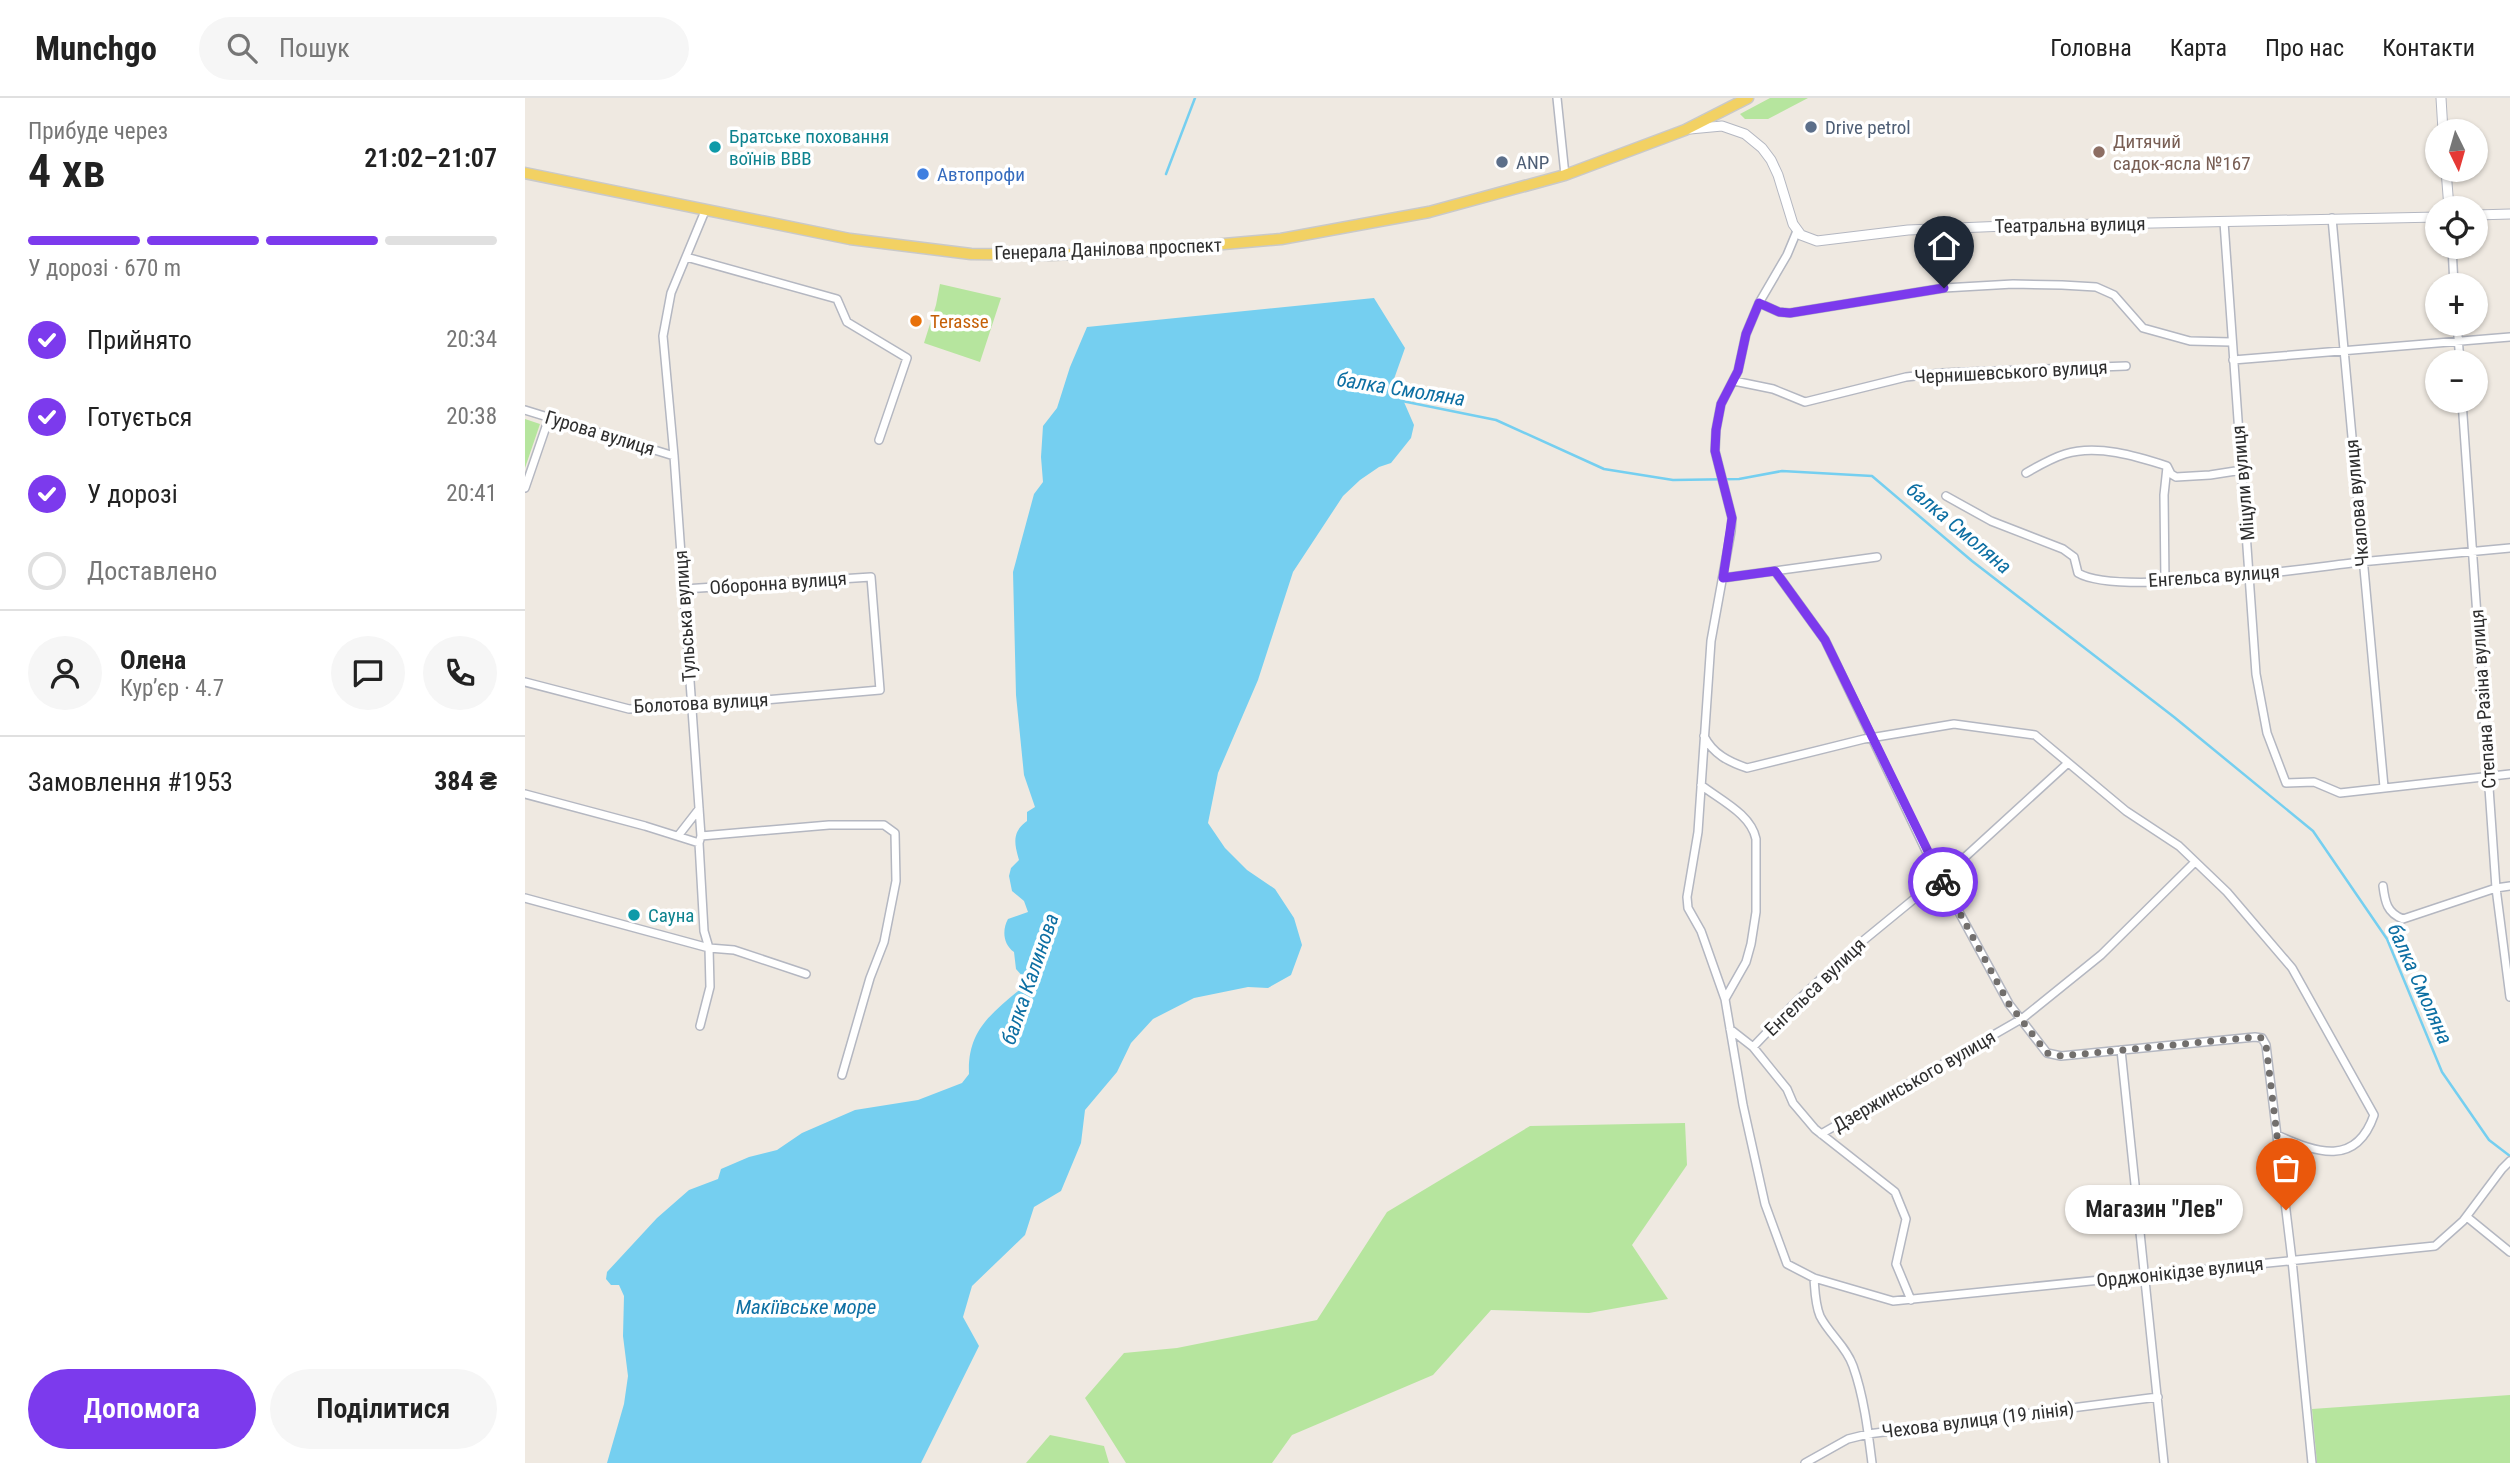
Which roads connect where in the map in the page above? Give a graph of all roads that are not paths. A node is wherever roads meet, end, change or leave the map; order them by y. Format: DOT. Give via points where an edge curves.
graph roads {
  1 [pos="1557,98"];
  2 [pos="1748,98"];
  3 [pos="2441,98"];
  4 [pos="2442,119"];
  5 [pos="1685,130"];
  6 [pos="525,173"];
  7 [pos="1565,175"];
  8 [pos="705,211"];
  9 [pos="2510,214"];
  10 [pos="2488,215"];
  11 [pos="2425,217"];
  12 [pos="2332,218"];
  13 [pos="2224,222"];
  14 [pos="1797,230"];
  15 [pos="686,257"];
  16 [pos="1759,303"];
  17 [pos="2458,336"];
  18 [pos="2510,337"];
  19 [pos="2231,342"];
  20 [pos="2458,342"];
  21 [pos="2459,350"];
  22 [pos="2344,352"];
  23 [pos="2233,360"];
  24 [pos="2126,366"];
  25 [pos="1734,381"];
  26 [pos="525,410"];
  27 [pos="2463,413"];
  28 [pos="548,418"];
  29 [pos="879,440"];
  30 [pos="674,456"];
  31 [pos="2167,466"];
  32 [pos="2242,470"];
  33 [pos="2025,472"];
  34 [pos="525,488"];
  35 [pos="1946,496"];
  36 [pos="2510,548"];
  37 [pos="2473,551"];
  38 [pos="1877,557"];
  39 [pos="2363,562"];
  40 [pos="1775,571"];
  41 [pos="2250,575"];
  42 [pos="1723,578"];
  43 [pos="2165,582"];
  44 [pos="684,589"];
  45 [pos="525,682"];
  46 [pos="880,690"];
  47 [pos="692,704"];
  48 [pos="1704,735"];
  49 [pos="1872,738"];
  50 [pos="2069,763"];
  51 [pos="2510,774"];
  52 [pos="2489,776"];
  53 [pos="1701,785"];
  54 [pos="2384,787"];
  55 [pos="525,794"];
  56 [pos="699,809"];
  57 [pos="678,836"];
  58 [pos="700,840"];
  59 [pos="2195,862"];
  60 [pos="1940,877"];
  61 [pos="2383,886"];
  62 [pos="2510,886"];
  63 [pos="2496,888"];
  64 [pos="525,898"];
  65 [pos="709,948"];
  66 [pos="806,974"];
  67 [pos="2510,997"];
  68 [pos="1725,999"];
  69 [pos="2021,1020"];
  70 [pos="700,1026"];
  71 [pos="1729,1029"];
  72 [pos="1753,1047"];
  73 [pos="2121,1050"];
  74 [pos="842,1075"];
  75 [pos="1821,1134"];
  76 [pos="2277,1135"];
  77 [pos="2510,1161"];
  78 [pos="2467,1217"];
  79 [pos="2510,1252"];
  80 [pos="2292,1260"];
  81 [pos="2145,1275"];
  82 [pos="1814,1278"];
  83 [pos="1910,1300"];
  84 [pos="2158,1397"];
  85 [pos="1868,1434"];
  86 [pos="1805,1463"];
  87 [pos="1872,1463"];
  88 [pos="2164,1463"];
  89 [pos="2312,1463"];
  1 -- 7 [label="street"];
  2 -- 5 [label="main road, Генерала Данілова проспект"];
  3 -- 4 [label="street"];
  5 -- 7 [label="main road, Генерала Данілова проспект"];
  5 -- 14 [label="street" via="1722,127 1745,134 1762,148 1771,160"];
  6 -- 8 [label="main road, Генерала Данілова проспект"];
  7 -- 8 [label="main road, Генерала Данілова проспект" via="1430,212 1281,239 1051,255 971,254 837,237"];
  8 -- 15 [label="street, Тульська вулиця"];
  9 -- 10 [label="street"];
  11 -- 12 [label="street, Театральна вулиця"];
  12 -- 13 [label="street, Театральна вулиця"];
  12 -- 22 [label="street, Чкалова вулиця"];
  13 -- 14 [label="street, Театральна вулиця" via="1908,230 1826,242 1808,239"];
  13 -- 19 [label="street, Міцули вулиця"];
  14 -- 16 [label="street, Орджонікідзе вулиця"];
  15 -- 29 [label="street" via="837,299 847,322 907,358"];
  15 -- 30 [label="street, Тульська вулиця" via="671,293 663,336"];
  16 -- 19 [label="street" via="1790,313 1944,288 2073,285 2096,287 2114,295 2143,328 2190,341"];
  16 -- 25 [label="street, Орджонікідзе вулиця"];
  17 -- 20 [label="street"];
  18 -- 20 [label="street"];
  19 -- 23 [label="street, Міцули вулиця"];
  20 -- 21 [label="street"];
  20 -- 22 [label="street"];
  22 -- 23 [label="street"];
  22 -- 39 [label="street, Чкалова вулиця"];
  23 -- 32 [label="street, Міцули вулиця"];
  24 -- 25 [label="street, Чернишевського вулиця" via="1906,377 1805,402"];
  25 -- 42 [label="street, Орджонікідзе вулиця" via="1721,404 1716,430 1715,451 1732,518"];
  26 -- 28 [label="street, Гурова вулиця"];
  27 -- 37 [label="street, Степана Разіна вулиця"];
  28 -- 30 [label="street, Гурова вулиця"];
  28 -- 34 [label="street"];
  30 -- 44 [label="street, Тульська вулиця"];
  31 -- 32 [label="street" via="2176,477"];
  31 -- 33 [label="street" via="2091,450 2064,454"];
  31 -- 43 [label="street"];
  32 -- 41 [label="street, Міцули вулиця"];
  35 -- 43 [label="street, Енгельса вулиця" via="1991,521 2063,549 2074,557 2078,573 2084,577"];
  36 -- 37 [label="street, Енгельса вулиця"];
  37 -- 39 [label="street, Енгельса вулиця"];
  37 -- 52 [label="street, Степана Разіна вулиця"];
  38 -- 40 [label="street"];
  39 -- 41 [label="street, Енгельса вулиця"];
  39 -- 54 [label="street, Чкалова вулиця"];
  40 -- 42 [label="street"];
  40 -- 49 [label="street" via="1825,640"];
  41 -- 43 [label="street, Енгельса вулиця"];
  41 -- 54 [label="street, Міцули вулиця" via="2256,674 2267,733 2287,783 2314,782 2340,793"];
  42 -- 48 [label="street, Орджонікідзе вулиця" via="1711,641"];
  44 -- 46 [label="street, Оборонна вулиця" via="871,577"];
  44 -- 47 [label="street, Тульська вулиця"];
  45 -- 47 [label="street, Болотова вулиця" via="629,709"];
  46 -- 47 [label="street, Болотова вулиця"];
  47 -- 56 [label="street, Тульська вулиця"];
  48 -- 49 [label="street" via="1718,755 1747,768"];
  48 -- 53 [label="street, Орджонікідзе вулиця"];
  49 -- 50 [label="street" via="1954,724 2035,735"];
  49 -- 60 [label="street"];
  50 -- 59 [label="street"];
  50 -- 60 [label="street, Енгельса вулиця"];
  51 -- 52 [label="street"];
  52 -- 54 [label="street"];
  52 -- 63 [label="street, Степана Разіна вулиця"];
  53 -- 68 [label="street, Орджонікідзе вулиця" via="1688,908"];
  53 -- 68 [label="street" via="1748,820 1756,839 1751,944"];
  55 -- 57 [label="street"];
  56 -- 57 [label="street"];
  56 -- 58 [label="street, Тульська вулиця"];
  57 -- 58 [label="street"];
  58 -- 65 [label="street, Тульська вулиця" via="704,931"];
  58 -- 74 [label="street" via="829,824 884,825 895,834 896,881 884,942"];
  59 -- 69 [label="street, Дзержинського вулиця" via="2101,955"];
  59 -- 76 [label="street" via="2293,968 2374,1115 2368,1133 2354,1146 2336,1152 2311,1150"];
  60 -- 69 [label="street"];
  60 -- 72 [label="street, Енгельса вулиця" via="1853,949"];
  61 -- 63 [label="street" via="2386,906 2403,919"];
  62 -- 63 [label="street"];
  63 -- 67 [label="street, Степана Разіна вулиця"];
  64 -- 65 [label="street"];
  65 -- 66 [label="street" via="734,950"];
  65 -- 70 [label="street, Тульська вулиця" via="710,986"];
  68 -- 71 [label="street, Орджонікідзе вулиця"];
  69 -- 73 [label="street" via="2047,1053 2061,1056"];
  69 -- 75 [label="street, Дзержинського вулиця"];
  71 -- 72 [label="street"];
  71 -- 82 [label="street, Орджонікідзе вулиця" via="1765,1204 1787,1264"];
  72 -- 75 [label="street"];
  73 -- 76 [label="street" via="2262,1038"];
  73 -- 81 [label="street"];
  75 -- 83 [label="street" via="1895,1192 1906,1219 1896,1264"];
  76 -- 80 [label="street"];
  77 -- 78 [label="street, Орджонікідзе вулиця"];
  78 -- 79 [label="street"];
  78 -- 80 [label="street, Орджонікідзе вулиця" via="2435,1246"];
  80 -- 81 [label="street, Орджонікідзе вулиця"];
  80 -- 89 [label="street"];
  81 -- 83 [label="street, Орджонікідзе вулиця"];
  81 -- 84 [label="street"];
  82 -- 83 [label="street, Орджонікідзе вулиця" via="1893,1301"];
  82 -- 85 [label="street" via="1821,1316 1853,1365"];
  84 -- 85 [label="street, Чехова вулиця (19 лiнiя)"];
  84 -- 88 [label="street"];
  85 -- 86 [label="street, Чехова вулиця (19 лiнiя)" via="1848,1439"];
  85 -- 87 [label="street"];
}
